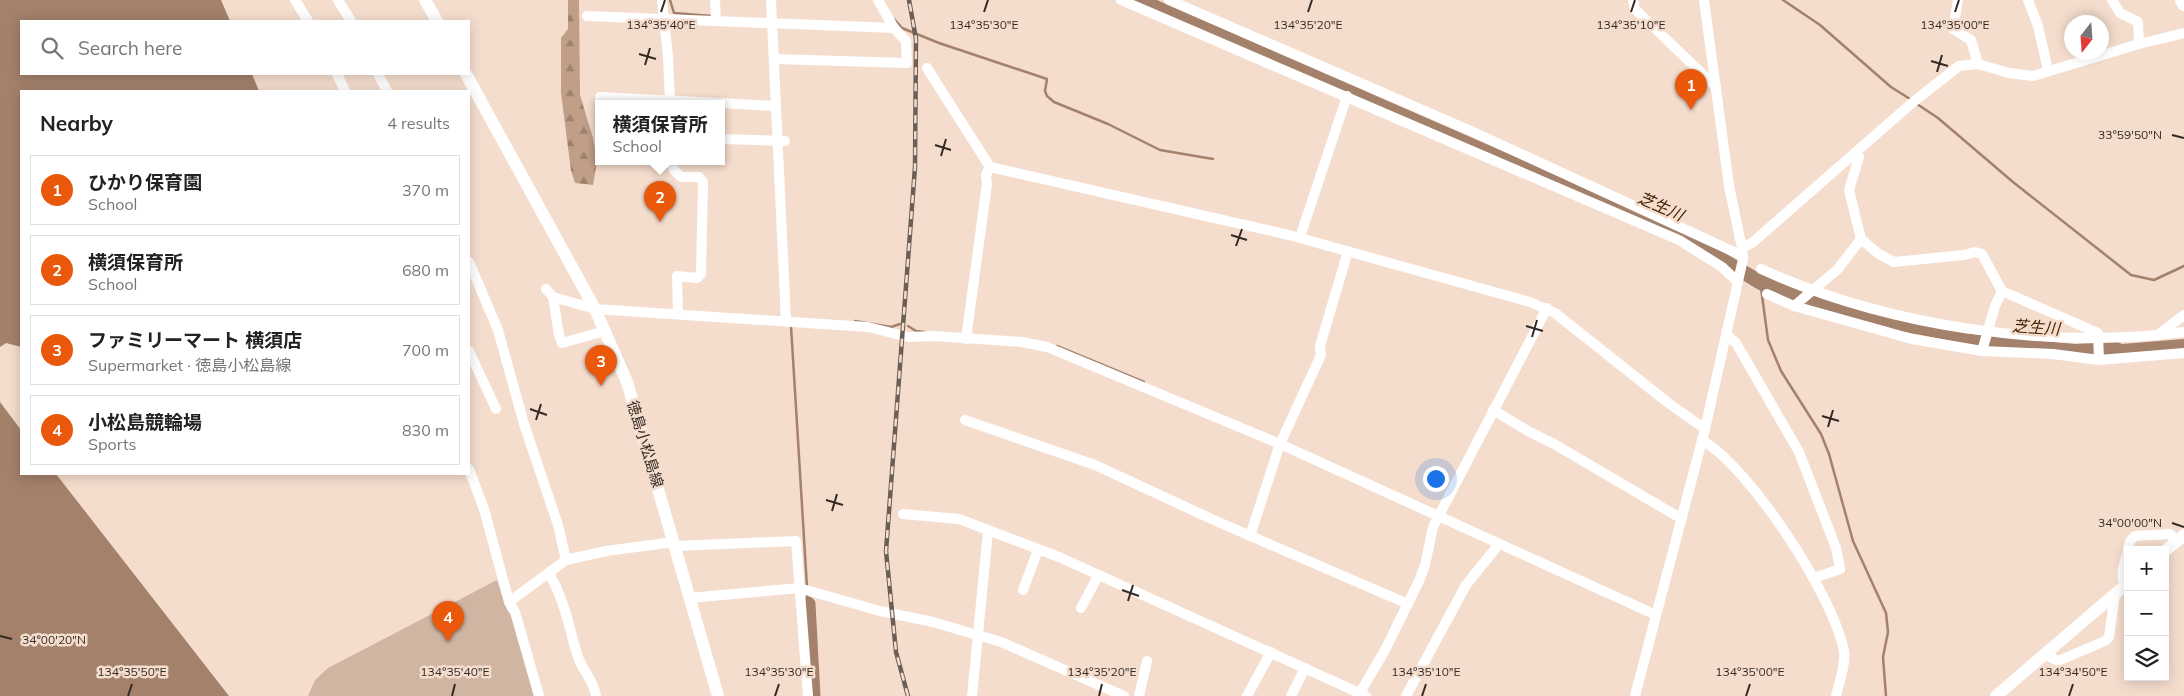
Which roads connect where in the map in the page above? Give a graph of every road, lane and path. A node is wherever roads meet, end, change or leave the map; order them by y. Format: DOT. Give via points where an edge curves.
graph roads {
  1 [pos="296,0"];
  2 [pos="338,0"];
  3 [pos="425,0"];
  4 [pos="662,0"];
  5 [pos="715,0"];
  6 [pos="771,0"];
  7 [pos="878,0"];
  8 [pos="1121,0"];
  9 [pos="1169,0"];
  10 [pos="1633,0"];
  11 [pos="1704,0"];
  12 [pos="1958,0"];
  13 [pos="2028,0"];
  14 [pos="2112,0"];
  15 [pos="2182,0"];
  16 [pos="2184,4"];
  17 [pos="586,16"];
  18 [pos="716,17"];
  19 [pos="664,18"];
  20 [pos="307,20"];
  21 [pos="350,20"];
  22 [pos="436,20"];
  23 [pos="772,20"];
  24 [pos="894,28"];
  25 [pos="2184,33"];
  26 [pos="2139,44"];
  27 [pos="776,59"];
  28 [pos="1978,64"];
  29 [pos="928,68"];
  30 [pos="2048,70"];
  31 [pos="337,75"];
  32 [pos="379,75"];
  33 [pos="467,75"];
  34 [pos="1716,87"];
  35 [pos="344,90"];
  36 [pos="386,90"];
  37 [pos="600,96"];
  38 [pos="1347,96"];
  39 [pos="647,100"];
  40 [pos="670,100"];
  41 [pos="725,103"];
  42 [pos="778,103"];
  43 [pos="725,138"];
  44 [pos="780,141"];
  45 [pos="1855,154"];
  46 [pos="672,165"];
  47 [pos="990,167"];
  48 [pos="1300,238"];
  49 [pos="1861,239"];
  50 [pos="1745,251"];
  51 [pos="1348,252"];
  52 [pos="470,264"];
  53 [pos="1761,269"];
  54 [pos="1737,279"];
  55 [pos="1811,290"];
  56 [pos="2002,291"];
  57 [pos="1767,294"];
  58 [pos="1794,305"];
  59 [pos="1547,308"];
  60 [pos="596,309"];
  61 [pos="678,313"];
  62 [pos="2184,315"];
  63 [pos="789,321"];
  64 [pos="605,331"];
  65 [pos="1989,331"];
  66 [pos="2184,332"];
  67 [pos="1726,334"];
  68 [pos="2157,335"];
  69 [pos="966,336"];
  70 [pos="2099,339"];
  71 [pos="1982,350"];
  72 [pos="470,353"];
  73 [pos="2184,353"];
  74 [pos="2099,358"];
  75 [pos="496,409"];
  76 [pos="1492,410"];
  77 [pos="965,420"];
  78 [pos="1705,429"];
  79 [pos="1702,440"];
  80 [pos="1281,442"];
  81 [pos="470,472"];
  82 [pos="902,514"];
  83 [pos="1439,515"];
  84 [pos="1682,519"];
  85 [pos="988,531"];
  86 [pos="1250,536"];
  87 [pos="2180,538"];
  88 [pos="675,544"];
  89 [pos="1499,544"];
  90 [pos="2129,546"];
  91 [pos="2169,548"];
  92 [pos="1038,550"];
  93 [pos="566,560"];
  94 [pos="2124,566"];
  95 [pos="549,573"];
  96 [pos="1098,576"];
  97 [pos="1814,578"];
  98 [pos="2123,587"];
  99 [pos="801,589"];
  100 [pos="1023,590"];
  101 [pos="689,598"];
  102 [pos="510,602"];
  103 [pos="1408,604"];
  104 [pos="1081,608"];
  105 [pos="1656,615"];
  106 [pos="976,635"];
  107 [pos="1272,652"];
  108 [pos="2046,654"];
  109 [pos="1147,661"];
  110 [pos="1305,668"];
  111 [pos="1361,695"];
  112 [pos="1838,695"];
  113 [pos="539,696"];
  114 [pos="596,696"];
  115 [pos="718,696"];
  116 [pos="808,696"];
  117 [pos="972,696"];
  118 [pos="1124,696"];
  119 [pos="1139,696"];
  120 [pos="1247,696"];
  121 [pos="1291,696"];
  122 [pos="1406,696"];
  123 [pos="1635,696"];
  124 [pos="1996,696"];
  1 -- 20 [label="street"];
  2 -- 21 [label="street"];
  3 -- 22 [label="main road"];
  4 -- 19 [label="street"];
  5 -- 18 [label="street"];
  6 -- 23 [label="street"];
  7 -- 24 [label="street"];
  8 -- 38 [label="street"];
  9 -- 50 [label="street"];
  10 -- 34 [label="street" via="1635,9"];
  11 -- 34 [label="street"];
  12 -- 28 [label="street" via="1952,29 1971,40"];
  13 -- 30 [label="street"];
  14 -- 26 [label="street" via="2120,13 2138,22"];
  15 -- 16 [label="highway"];
  17 -- 19 [label="street"];
  18 -- 19 [label="street"];
  18 -- 23 [label="street"];
  19 -- 40 [label="street"];
  23 -- 24 [label="street"];
  23 -- 27 [label="street"];
  24 -- 27 [label="street" via="906,41 908,63"];
  25 -- 26 [label="street"];
  26 -- 30 [label="street"];
  27 -- 42 [label="street"];
  28 -- 30 [label="street" via="2033,76"];
  28 -- 45 [label="street" via="1959,66 1949,72"];
  29 -- 47 [label="street"];
  31 -- 35 [label="street"];
  32 -- 36 [label="street"];
  33 -- 60 [label="main road, 徳島小松島線"];
  34 -- 50 [label="street" via="1729,186"];
  37 -- 39 [label="street"];
  38 -- 48 [label="street"];
  38 -- 54 [label="street" via="1679,240"];
  41 -- 42 [label="street"];
  42 -- 44 [label="street"];
  43 -- 44 [label="street"];
  44 -- 63 [label="street"];
  45 -- 49 [label="street" via="1859,157 1849,190"];
  45 -- 50 [label="street"];
  46 -- 61 [label="street" via="681,177 699,177 703,182 701,274 697,278 677,276"];
  47 -- 48 [label="street"];
  47 -- 69 [label="street" via="986,175"];
  48 -- 51 [label="street"];
  49 -- 55 [label="street" via="1837,270"];
  49 -- 56 [label="street" via="1894,262 1975,252 1982,254"];
  50 -- 54 [label="street"];
  51 -- 59 [label="street" via="1426,271"];
  51 -- 80 [label="street" via="1320,346 1321,355"];
  52 -- 93 [label="street" via="498,330"];
  53 -- 55 [label="street"];
  54 -- 67 [label="street"];
  55 -- 58 [label="street"];
  55 -- 65 [label="street" via="1870,309"];
  56 -- 65 [label="street"];
  56 -- 70 [label="street" via="2098,333"];
  57 -- 58 [label="street"];
  58 -- 71 [label="street" via="1912,339"];
  59 -- 76 [label="street"];
  59 -- 78 [label="street"];
  60 -- 61 [label="street"];
  60 -- 64 [label="main road, 徳島小松島線"];
  60 -- 64 [label="street" via="550,293 562,343"];
  61 -- 63 [label="street"];
  62 -- 68 [label="street"];
  63 -- 69 [label="street" via="868,327 908,337"];
  64 -- 88 [label="main road, 徳島小松島線" via="627,382"];
  65 -- 70 [label="street"];
  65 -- 71 [label="street"];
  66 -- 68 [label="street"];
  67 -- 78 [label="street"];
  67 -- 97 [label="street" via="1736,344 1800,452 1836,548 1840,569"];
  68 -- 70 [label="street"];
  69 -- 80 [label="street" via="1047,347"];
  70 -- 74 [label="street"];
  71 -- 74 [label="street"];
  72 -- 75 [label="street"];
  73 -- 74 [label="street"];
  76 -- 83 [label="street"];
  76 -- 84 [label="street"];
  77 -- 86 [label="street" via="1095,465"];
  78 -- 79 [label="street"];
  79 -- 84 [label="street"];
  79 -- 97 [label="street" via="1742,473"];
  80 -- 83 [label="street"];
  80 -- 86 [label="street"];
  81 -- 102 [label="street"];
  82 -- 85 [label="street" via="958,520"];
  83 -- 89 [label="street"];
  83 -- 103 [label="street" via="1433,527 1425,565"];
  84 -- 105 [label="street"];
  85 -- 92 [label="street"];
  85 -- 106 [label="street"];
  86 -- 103 [label="street"];
  87 -- 90 [label="street" via="2170,534 2135,536"];
  87 -- 91 [label="main road"];
  88 -- 93 [label="street" via="606,551"];
  88 -- 99 [label="street" via="796,541"];
  88 -- 101 [label="main road, 徳島小松島線"];
  89 -- 105 [label="street"];
  89 -- 122 [label="street" via="1466,585"];
  92 -- 96 [label="street"];
  92 -- 100 [label="street"];
  93 -- 95 [label="street"];
  94 -- 98 [label="street"];
  95 -- 102 [label="street"];
  95 -- 114 [label="street" via="561,594 579,659"];
  96 -- 104 [label="street"];
  96 -- 107 [label="street"];
  97 -- 112 [label="street" via="1838,631 1844,654"];
  98 -- 108 [label="main road"];
  98 -- 108 [label="street" via="2105,642 2058,661"];
  99 -- 101 [label="street"];
  99 -- 106 [label="street"];
  99 -- 116 [label="street"];
  101 -- 115 [label="main road, 徳島小松島線"];
  102 -- 113 [label="street"];
  103 -- 111 [label="street"];
  105 -- 123 [label="street"];
  106 -- 117 [label="street"];
  106 -- 118 [label="street" via="1001,642"];
  107 -- 110 [label="street"];
  107 -- 120 [label="street"];
  108 -- 124 [label="main road"];
  109 -- 119 [label="street"];
  110 -- 111 [label="street"];
  110 -- 121 [label="street"];
}
